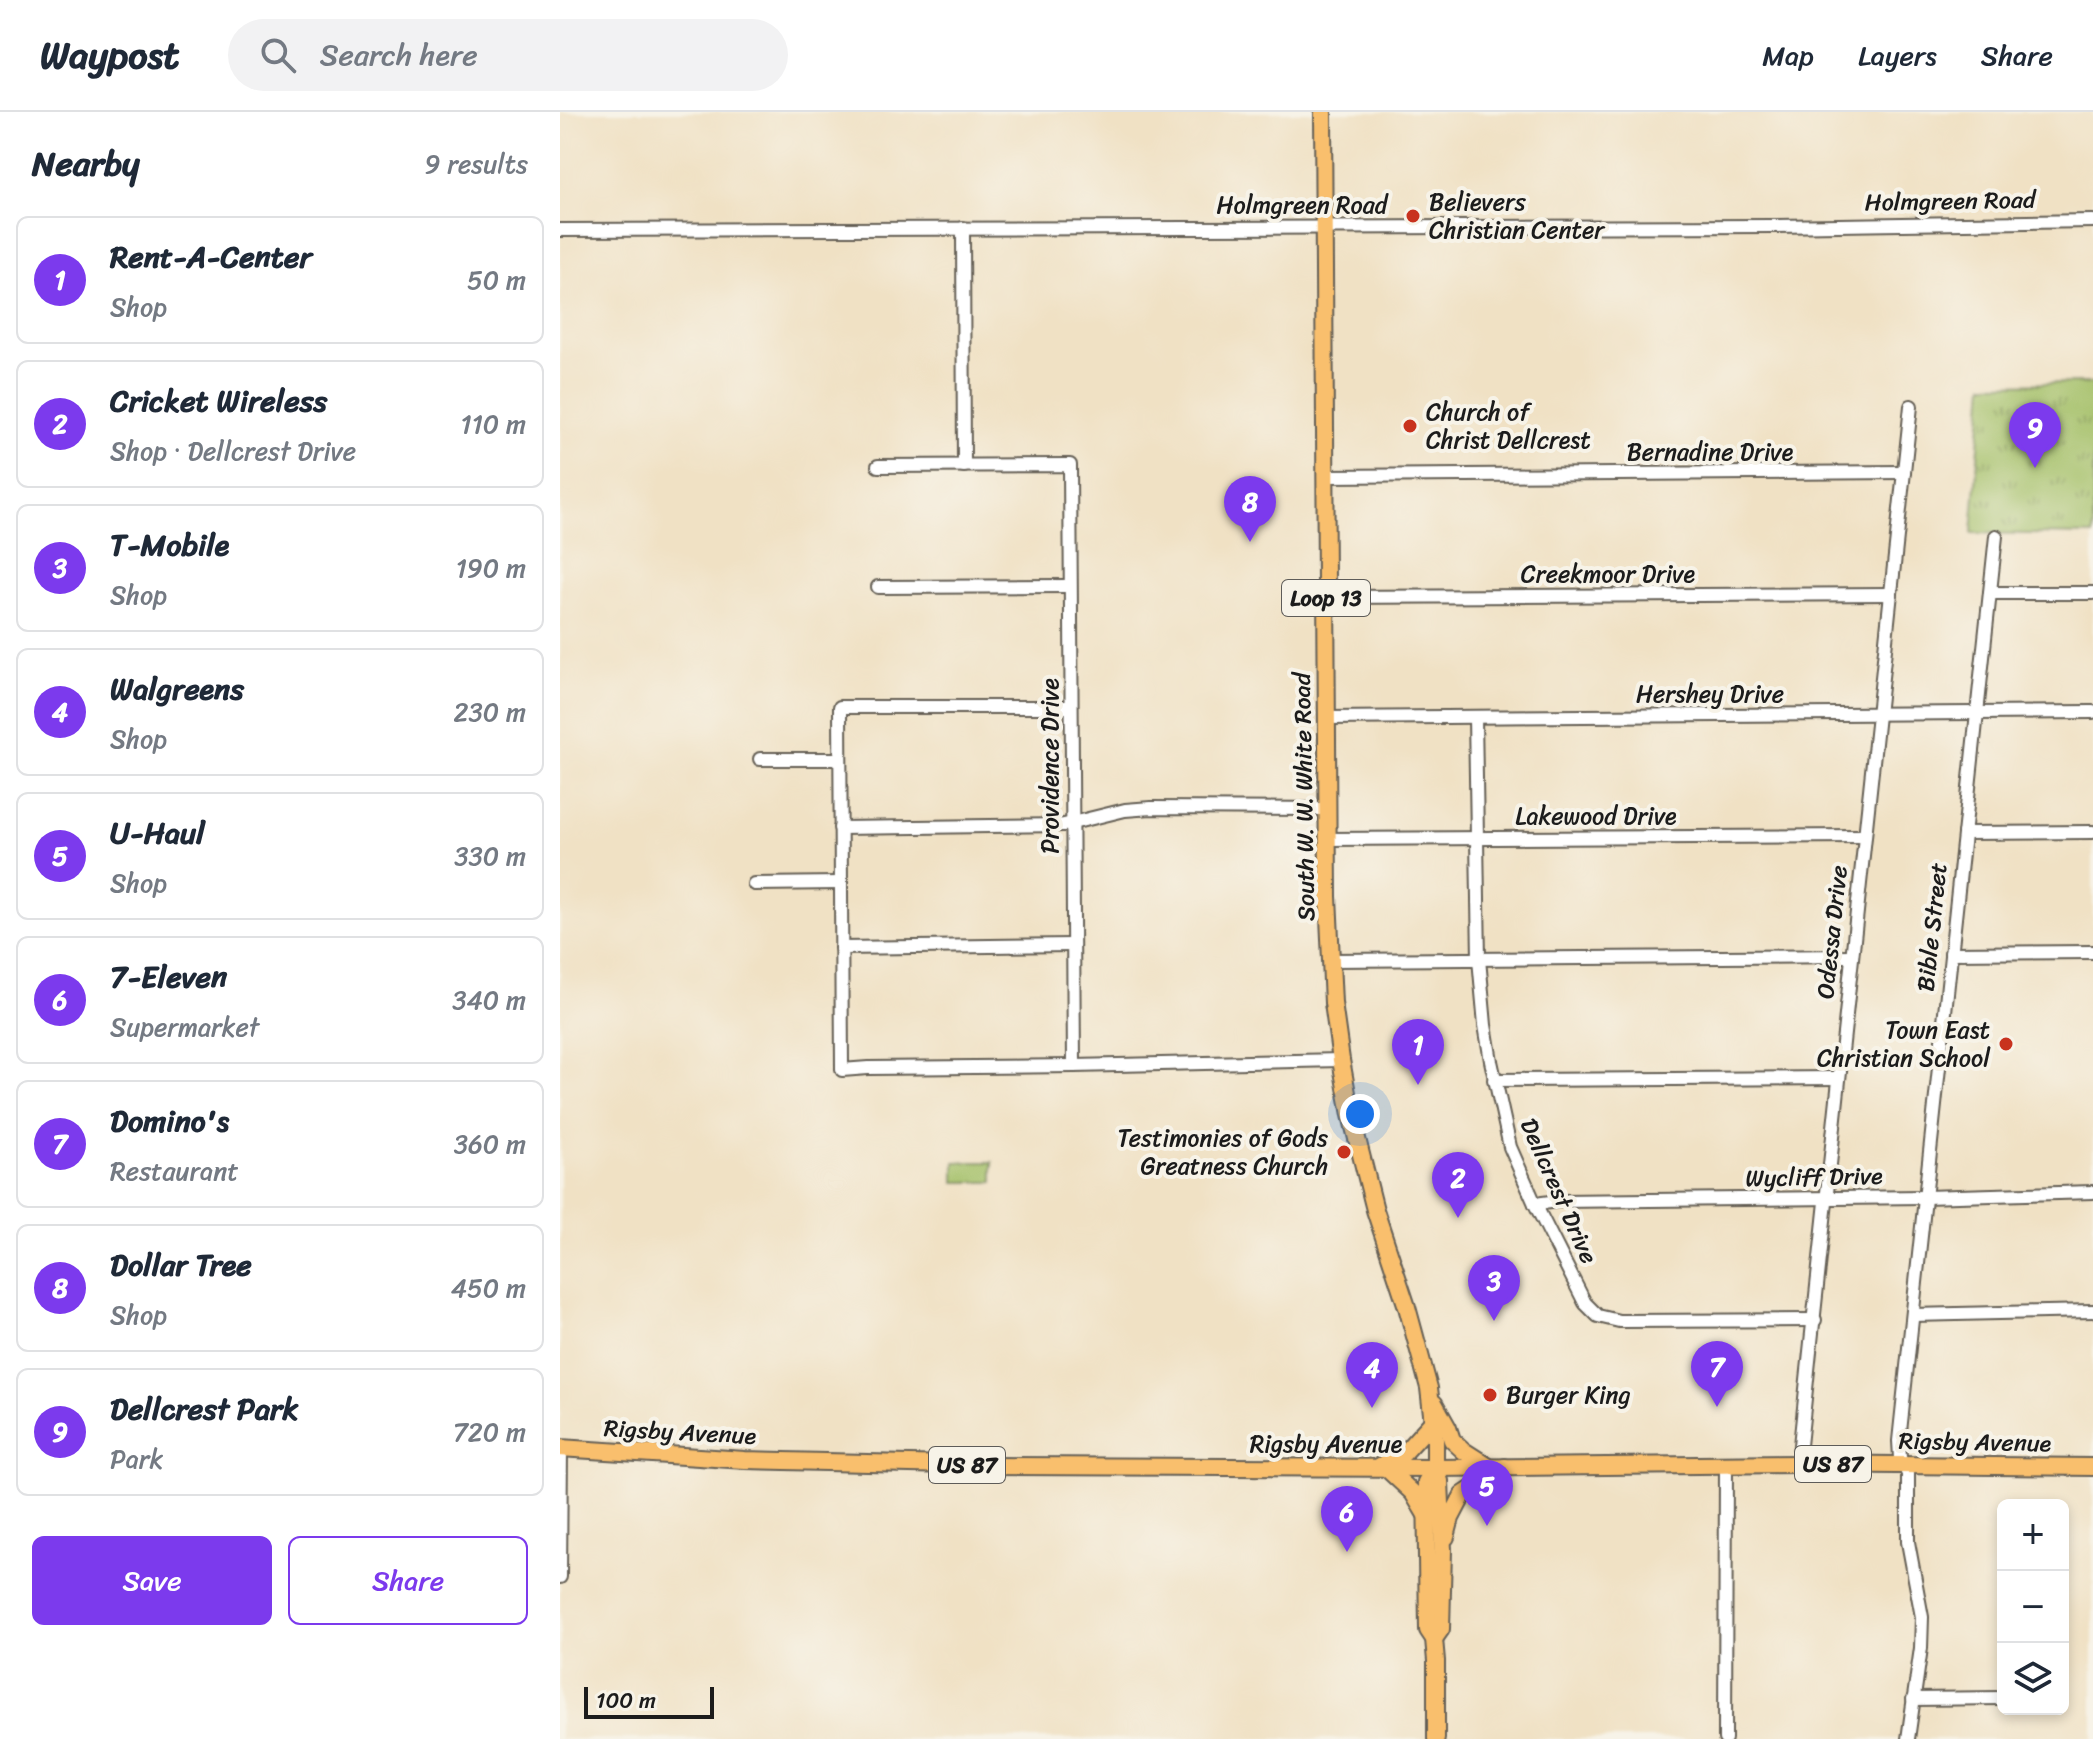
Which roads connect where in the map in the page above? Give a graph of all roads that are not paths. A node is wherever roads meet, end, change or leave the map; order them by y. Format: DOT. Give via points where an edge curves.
graph roads {
  1 [pos="1323,112"];
  2 [pos="2093,221"];
  3 [pos="1323,227"];
  4 [pos="963,228"];
  5 [pos="560,230"];
  6 [pos="1911,406"];
  7 [pos="878,466"];
  8 [pos="964,466"];
  9 [pos="1904,472"];
  10 [pos="1325,476"];
  11 [pos="1996,536"];
  12 [pos="1070,586"];
  13 [pos="878,587"];
  14 [pos="1990,593"];
  15 [pos="2093,593"];
  16 [pos="1891,594"];
  17 [pos="1326,597"];
  18 [pos="1071,707"];
  19 [pos="2093,712"];
  20 [pos="1977,714"];
  21 [pos="1878,715"];
  22 [pos="1475,717"];
  23 [pos="1326,718"];
  24 [pos="760,759"];
  25 [pos="840,759"];
  26 [pos="1327,809"];
  27 [pos="1072,824"];
  28 [pos="840,828"];
  29 [pos="2093,832"];
  30 [pos="1964,833"];
  31 [pos="1865,836"];
  32 [pos="1477,838"];
  33 [pos="1327,839"];
  34 [pos="841,883"];
  35 [pos="754,884"];
  36 [pos="1073,945"];
  37 [pos="841,948"];
  38 [pos="2093,952"];
  39 [pos="1951,953"];
  40 [pos="1852,956"];
  41 [pos="1479,959"];
  42 [pos="1331,960"];
  43 [pos="1341,1060"];
  44 [pos="1074,1066"];
  45 [pos="1839,1078"];
  46 [pos="1494,1080"];
  47 [pos="2093,1192"];
  48 [pos="1925,1197"];
  49 [pos="1826,1199"];
  50 [pos="1535,1204"];
  51 [pos="2093,1311"];
  52 [pos="1913,1315"];
  53 [pos="1815,1320"];
  54 [pos="1430,1395"];
  55 [pos="1433,1421"];
  56 [pos="561,1448"];
  57 [pos="1798,1464"];
  58 [pos="1726,1465"];
  59 [pos="1905,1465"];
  60 [pos="1497,1467"];
  61 [pos="2093,1467"];
  62 [pos="1380,1468"];
  63 [pos="1435,1468"];
  64 [pos="1426,1515"];
  65 [pos="1437,1540"];
  66 [pos="560,1577"];
  67 [pos="1997,1698"];
  68 [pos="1913,1699"];
  69 [pos="1436,1739"];
  70 [pos="1725,1739"];
  71 [pos="1908,1739"];
  1 -- 3 [label="main road, South W. W. White Road / Loop 13"];
  2 -- 3 [label="street, Holmgreen Road"];
  3 -- 4 [label="street, Holmgreen Road"];
  3 -- 10 [label="main road, South W. W. White Road / Loop 13"];
  4 -- 5 [label="street, Holmgreen Road"];
  4 -- 8 [label="street"];
  6 -- 9 [label="street, Odessa Drive"];
  7 -- 8 [label="street"];
  8 -- 12 [label="street, Providence Drive" via="1070,465"];
  9 -- 10 [label="street, Bernadine Drive"];
  9 -- 16 [label="street, Odessa Drive"];
  10 -- 17 [label="main road, South W. W. White Road / Loop 13"];
  11 -- 14 [label="street, Bible Street"];
  12 -- 13 [label="street"];
  12 -- 18 [label="street, Providence Drive"];
  14 -- 15 [label="street"];
  14 -- 20 [label="street, Bible Street"];
  16 -- 17 [label="street, Creekmoor Drive"];
  16 -- 21 [label="street, Odessa Drive"];
  17 -- 23 [label="main road, South W. W. White Road / Loop 13"];
  18 -- 25 [label="street" via="840,707"];
  18 -- 27 [label="street, Providence Drive"];
  19 -- 20 [label="street, Hershey Drive"];
  20 -- 21 [label="street, Hershey Drive"];
  20 -- 30 [label="street, Bible Street"];
  21 -- 22 [label="street, Hershey Drive"];
  21 -- 31 [label="street, Odessa Drive"];
  22 -- 23 [label="street, Hershey Drive"];
  22 -- 32 [label="street, Dellcrest Drive"];
  23 -- 26 [label="main road, South W. W. White Road / Loop 13"];
  24 -- 25 [label="street"];
  25 -- 28 [label="street"];
  26 -- 27 [label="street" via="1151,808"];
  26 -- 33 [label="main road, South W. W. White Road / Loop 13"];
  27 -- 28 [label="street"];
  27 -- 36 [label="street, Providence Drive"];
  28 -- 34 [label="street"];
  29 -- 30 [label="street"];
  30 -- 39 [label="street, Bible Street"];
  31 -- 32 [label="street, Lakewood Drive"];
  31 -- 40 [label="street, Odessa Drive"];
  32 -- 33 [label="street, Lakewood Drive"];
  32 -- 41 [label="street, Dellcrest Drive"];
  33 -- 42 [label="main road, South W. W. White Road / Loop 13"];
  34 -- 35 [label="street"];
  34 -- 37 [label="street"];
  36 -- 37 [label="street"];
  36 -- 44 [label="street, Providence Drive"];
  37 -- 44 [label="street" via="842,1070"];
  38 -- 39 [label="street"];
  39 -- 48 [label="street, Bible Street"];
  40 -- 41 [label="street"];
  40 -- 45 [label="street, Odessa Drive"];
  41 -- 42 [label="street"];
  41 -- 46 [label="street, Dellcrest Drive"];
  42 -- 43 [label="main road, South W. W. White Road / Loop 13"];
  43 -- 44 [label="street"];
  43 -- 54 [label="main road, South W. W. White Road / Loop 13" via="1375,1210"];
  45 -- 46 [label="street"];
  45 -- 49 [label="street, Odessa Drive"];
  46 -- 50 [label="street, Dellcrest Drive" via="1506,1136"];
  47 -- 48 [label="street, Wycliff Drive"];
  48 -- 49 [label="street, Wycliff Drive"];
  48 -- 52 [label="street, Bible Street"];
  49 -- 50 [label="street, Wycliff Drive"];
  49 -- 53 [label="street, Odessa Drive"];
  50 -- 53 [label="street, Dellcrest Drive" via="1585,1303 1598,1316 1619,1321"];
  51 -- 52 [label="street"];
  52 -- 59 [label="street, Bible Street" via="1899,1441"];
  53 -- 57 [label="street, Odessa Drive"];
  54 -- 55 [label="main road, South W. W. White Road / Loop 13"];
  54 -- 60 [label="main road" via="1452,1440"];
  55 -- 62 [label="main road" via="1404,1453"];
  55 -- 63 [label="main road, South W. W. White Road / Loop 13"];
  56 -- 62 [label="main road, Rigsby Avenue / US 87" via="993,1466"];
  56 -- 66 [label="street"];
  57 -- 58 [label="main road, Rigsby Avenue / US 87"];
  57 -- 59 [label="main road, Rigsby Avenue / US 87"];
  58 -- 60 [label="main road, Rigsby Avenue / US 87"];
  58 -- 70 [label="street"];
  59 -- 61 [label="main road, Rigsby Avenue / US 87"];
  59 -- 68 [label="street, Bible Street" via="1908,1542 1922,1617"];
  60 -- 63 [label="main road, Rigsby Avenue / US 87"];
  60 -- 65 [label="main road" via="1463,1495"];
  62 -- 63 [label="main road, Rigsby Avenue / US 87"];
  62 -- 64 [label="main road" via="1413,1493"];
  63 -- 64 [label="main road, South W. W. White Road / Loop 13" via="1426,1482"];
  63 -- 65 [label="main road, South W. W. White Road / Loop 13" via="1440,1481"];
  64 -- 65 [label="main road, South W. W. White Road / Loop 13"];
  65 -- 69 [label="main road, South W. W. White Road / Loop 13" via="1441,1629 1434,1639"];
  67 -- 68 [label="street"];
  68 -- 71 [label="street, Bible Street"];
}
